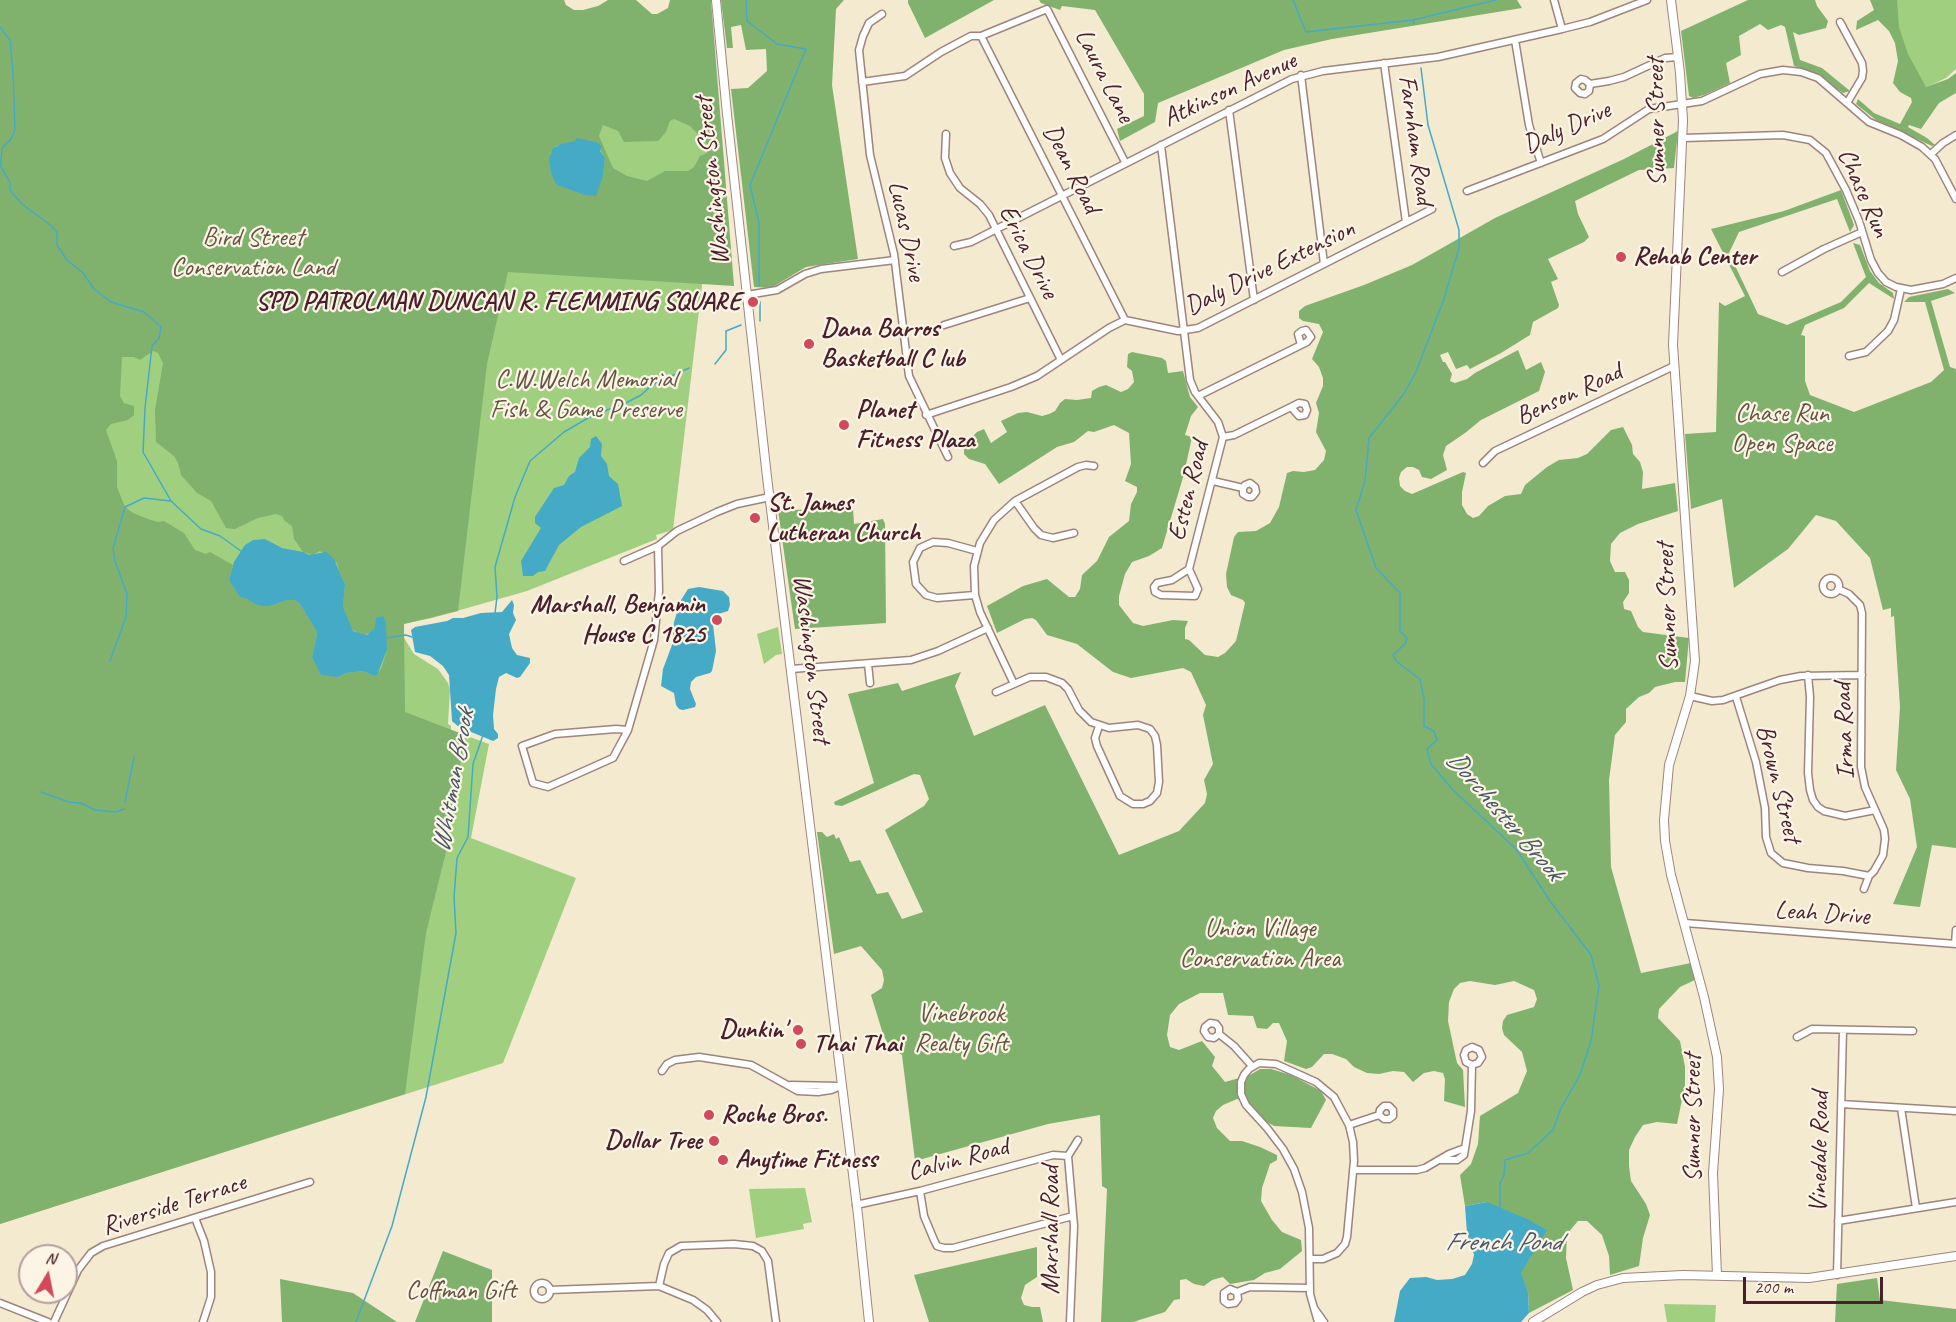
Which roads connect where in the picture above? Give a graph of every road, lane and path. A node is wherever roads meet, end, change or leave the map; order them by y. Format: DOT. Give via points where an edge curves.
graph roads {
  1 [pos="717,0"];
  2 [pos="1554,0"];
  3 [pos="1647,0"];
  4 [pos="1671,0"];
  5 [pos="882,14"];
  6 [pos="1840,22"];
  7 [pos="1562,29"];
  8 [pos="981,36"];
  9 [pos="1515,40"];
  10 [pos="1678,57"];
  11 [pos="1384,63"];
  12 [pos="1301,75"];
  13 [pos="862,82"];
  14 [pos="1590,84"];
  15 [pos="1682,103"];
  16 [pos="1847,103"];
  17 [pos="1229,110"];
  18 [pos="946,134"];
  19 [pos="1956,135"];
  20 [pos="1683,138"];
  21 [pos="1161,145"];
  22 [pos="1931,154"];
  23 [pos="1125,162"];
  24 [pos="1541,163"];
  25 [pos="1467,190"];
  26 [pos="1062,195"];
  27 [pos="1956,199"];
  28 [pos="1432,209"];
  29 [pos="1406,222"];
  30 [pos="995,229"];
  31 [pos="1862,232"];
  32 [pos="954,246"];
  33 [pos="895,260"];
  34 [pos="1324,264"];
  35 [pos="1782,272"];
  36 [pos="1955,280"];
  37 [pos="1901,289"];
  38 [pos="747,295"];
  39 [pos="1030,298"];
  40 [pos="1254,300"];
  41 [pos="1125,320"];
  42 [pos="944,325"];
  43 [pos="1184,331"];
  44 [pos="1301,345"];
  45 [pos="1849,356"];
  46 [pos="1061,360"];
  47 [pos="1674,366"];
  48 [pos="1198,396"];
  49 [pos="1291,407"];
  50 [pos="926,415"];
  51 [pos="1223,437"];
  52 [pos="948,457"];
  53 [pos="1483,462"];
  54 [pos="1094,466"];
  55 [pos="1213,481"];
  56 [pos="1243,489"];
  57 [pos="770,497"];
  58 [pos="1015,501"];
  59 [pos="1074,533"];
  60 [pos="658,546"];
  61 [pos="977,551"];
  62 [pos="624,561"];
  63 [pos="1189,569"];
  64 [pos="1838,589"];
  65 [pos="975,595"];
  66 [pos="988,628"];
  67 [pos="868,664"];
  68 [pos="791,669"];
  69 [pos="1808,675"];
  70 [pos="1862,675"];
  71 [pos="870,683"];
  72 [pos="1014,684"];
  73 [pos="996,692"];
  74 [pos="1690,696"];
  75 [pos="1736,697"];
  76 [pos="1098,726"];
  77 [pos="628,730"];
  78 [pos="1875,810"];
  79 [pos="1869,876"];
  80 [pos="1864,890"];
  81 [pos="1684,923"];
  82 [pos="1956,930"];
  83 [pos="1955,944"];
  84 [pos="1843,1030"];
  85 [pos="1913,1031"];
  86 [pos="1219,1034"];
  87 [pos="1797,1037"];
  88 [pos="1472,1065"];
  89 [pos="1252,1066"];
  90 [pos="663,1071"];
  91 [pos="841,1086"];
  92 [pos="1841,1104"];
  93 [pos="1901,1108"];
  94 [pos="1956,1112"];
  95 [pos="1379,1115"];
  96 [pos="1349,1125"];
  97 [pos="1078,1140"];
  98 [pos="1068,1156"];
  99 [pos="1353,1170"];
  100 [pos="310,1182"];
  101 [pos="920,1191"];
  102 [pos="1956,1202"];
  103 [pos="856,1205"];
  104 [pos="1916,1208"];
  105 [pos="1073,1216"];
  106 [pos="195,1218"];
  107 [pos="1838,1221"];
  108 [pos="1956,1256"];
  109 [pos="1310,1259"];
  110 [pos="1717,1275"];
  111 [pos="1837,1275"];
  112 [pos="659,1286"];
  113 [pos="1310,1288"];
  114 [pos="550,1290"];
  115 [pos="1237,1292"];
  116 [pos="0,1303"];
  117 [pos="1313,1308"];
  118 [pos="48,1322"];
  119 [pos="54,1322"];
  120 [pos="203,1322"];
  121 [pos="717,1322"];
  122 [pos="776,1322"];
  123 [pos="869,1322"];
  124 [pos="1070,1322"];
  125 [pos="1318,1322"];
  126 [pos="1324,1322"];
  127 [pos="1533,1322"];
  1 -- 38 [label="main road, Washington Street"];
  2 -- 7 [label="street"];
  3 -- 7 [label="street, Atkinson Avenue"];
  4 -- 10 [label="main road, Sumner Street"];
  5 -- 13 [label="street, Lucas Drive" via="869,23 861,42"];
  6 -- 16 [label="street" via="1863,71"];
  7 -- 9 [label="street, Atkinson Avenue"];
  8 -- 13 [label="street" via="971,36 905,76"];
  8 -- 23 [label="street, Laura Lane" via="1047,9"];
  8 -- 26 [label="street, Dean Road"];
  9 -- 11 [label="street, Atkinson Avenue" via="1438,57"];
  9 -- 24 [label="street" via="1529,124"];
  10 -- 14 [label="street" via="1665,58 1624,77"];
  10 -- 15 [label="main road, Sumner Street"];
  11 -- 12 [label="street, Atkinson Avenue"];
  11 -- 29 [label="street, Farnham Road"];
  12 -- 17 [label="street, Atkinson Avenue"];
  12 -- 34 [label="street"];
  13 -- 33 [label="street, Lucas Drive" via="872,164"];
  15 -- 16 [label="street, Chase Run" via="1702,101 1760,74 1783,70 1810,74"];
  15 -- 20 [label="main road, Sumner Street"];
  15 -- 24 [label="street, Daly Drive" via="1649,109 1608,137"];
  16 -- 22 [label="street, Chase Run" via="1869,122 1913,141"];
  17 -- 21 [label="street, Atkinson Avenue"];
  17 -- 40 [label="street"];
  18 -- 30 [label="street, Erica Drive" via="945,158 950,173 960,188 985,209"];
  19 -- 22 [label="street"];
  20 -- 31 [label="street, Chase Run" via="1784,135 1810,140 1829,158"];
  20 -- 47 [label="main road, Sumner Street"];
  21 -- 23 [label="street, Atkinson Avenue"];
  21 -- 43 [label="street, Esten Road"];
  22 -- 27 [label="street, Chase Run"];
  23 -- 26 [label="street, Atkinson Avenue"];
  24 -- 25 [label="street, Daly Drive"];
  26 -- 30 [label="street, Atkinson Avenue"];
  26 -- 41 [label="street, Dean Road"];
  28 -- 29 [label="street, Daly Drive Extension"];
  29 -- 34 [label="street, Daly Drive Extension"];
  30 -- 32 [label="street, Atkinson Avenue"];
  30 -- 39 [label="street, Erica Drive"];
  31 -- 35 [label="street"];
  31 -- 37 [label="street, Chase Run" via="1878,273"];
  33 -- 38 [label="street" via="821,269 777,290"];
  33 -- 50 [label="street, Lucas Drive" via="908,370"];
  34 -- 40 [label="street, Daly Drive Extension"];
  36 -- 37 [label="street" via="1924,289"];
  37 -- 45 [label="street" via="1888,331 1866,352"];
  38 -- 57 [label="main road, Washington Street"];
  39 -- 42 [label="street"];
  39 -- 46 [label="street, Erica Drive"];
  40 -- 43 [label="street, Daly Drive Extension"];
  41 -- 43 [label="street, Daly Drive Extension"];
  41 -- 46 [label="street"];
  43 -- 48 [label="street, Esten Road" via="1190,380"];
  44 -- 48 [label="street"];
  46 -- 50 [label="street" via="1020,384"];
  47 -- 53 [label="street, Benson Road" via="1496,451"];
  47 -- 74 [label="main road, Sumner Street" via="1694,639"];
  48 -- 51 [label="street, Esten Road" via="1218,422"];
  49 -- 51 [label="street"];
  50 -- 52 [label="street, Lucas Drive"];
  51 -- 55 [label="street, Esten Road"];
  54 -- 58 [label="street" via="1078,467"];
  55 -- 56 [label="street"];
  55 -- 63 [label="street, Esten Road"];
  57 -- 60 [label="street" via="717,512 676,531"];
  57 -- 68 [label="main road, Washington Street"];
  58 -- 59 [label="street" via="1041,535"];
  58 -- 61 [label="street" via="988,527"];
  60 -- 62 [label="street"];
  60 -- 77 [label="street" via="654,640"];
  61 -- 65 [label="street"];
  61 -- 65 [label="street" via="933,542 920,548 913,562 916,584 926,595"];
  63 -- 63 [label="street, Esten Road" via="1172,580 1157,583 1155,592 1195,596 1198,589"];
  64 -- 70 [label="street, Irma Road" via="1860,605 1864,634"];
  65 -- 66 [label="street"];
  66 -- 67 [label="street" via="920,658"];
  66 -- 72 [label="street"];
  67 -- 68 [label="street"];
  67 -- 71 [label="street"];
  68 -- 91 [label="main road, Washington Street"];
  69 -- 70 [label="street"];
  69 -- 75 [label="street" via="1780,680"];
  69 -- 78 [label="street" via="1808,773 1814,800 1818,807 1845,816"];
  70 -- 78 [label="street, Irma Road" via="1861,767"];
  72 -- 73 [label="street"];
  72 -- 76 [label="street" via="1030,677 1054,679 1068,689 1082,714"];
  74 -- 75 [label="street" via="1712,701"];
  74 -- 81 [label="main road, Sumner Street" via="1669,765 1664,820 1671,875"];
  75 -- 79 [label="street, Brown Street" via="1758,773 1771,853 1783,863"];
  76 -- 76 [label="street" via="1138,725 1155,736 1159,782 1150,801 1133,804 1120,796 1096,744"];
  77 -- 77 [label="street" via="613,758 548,787 533,783 522,746 555,734"];
  78 -- 79 [label="street, Irma Road" via="1885,839 1883,855"];
  79 -- 80 [label="street, Irma Road"];
  81 -- 83 [label="street, Leah Drive"];
  81 -- 110 [label="main road, Sumner Street" via="1713,1034 1719,1077 1713,1173"];
  82 -- 83 [label="street"];
  84 -- 85 [label="street"];
  84 -- 87 [label="street" via="1812,1029"];
  84 -- 92 [label="street, Vinedale Road"];
  86 -- 89 [label="street"];
  88 -- 99 [label="street" via="1465,1148 1417,1170"];
  89 -- 96 [label="street" via="1271,1062 1316,1082 1334,1097"];
  89 -- 109 [label="street" via="1242,1078 1240,1094 1274,1135 1294,1169 1307,1211"];
  90 -- 91 [label="street" via="678,1059 710,1058 751,1065 798,1090 810,1092"];
  91 -- 103 [label="main road, Washington Street"];
  92 -- 93 [label="street"];
  92 -- 107 [label="street, Vinedale Road"];
  93 -- 94 [label="street"];
  93 -- 104 [label="street"];
  95 -- 96 [label="street"];
  96 -- 99 [label="street"];
  97 -- 98 [label="street, Marshall Road"];
  98 -- 101 [label="street, Calvin Road" via="1053,1155"];
  98 -- 105 [label="street, Marshall Road"];
  99 -- 109 [label="street" via="1345,1244 1331,1256"];
  100 -- 106 [label="street, Riverside Terrace"];
  101 -- 103 [label="street, Calvin Road"];
  101 -- 105 [label="street" via="924,1216 934,1240 944,1248"];
  102 -- 104 [label="street"];
  103 -- 123 [label="main road, Washington Street"];
  104 -- 107 [label="street"];
  105 -- 124 [label="street, Marshall Road"];
  106 -- 119 [label="street, Riverside Terrace" via="91,1253 78,1270"];
  106 -- 120 [label="street" via="211,1272 211,1297"];
  107 -- 111 [label="street, Vinedale Road"];
  108 -- 111 [label="main road"];
  109 -- 113 [label="street"];
  110 -- 111 [label="main road"];
  110 -- 127 [label="main road" via="1623,1278 1582,1292"];
  112 -- 114 [label="street"];
  112 -- 121 [label="street" via="693,1300"];
  112 -- 122 [label="street" via="669,1253 681,1246 753,1246 768,1260"];
  113 -- 115 [label="street" via="1250,1287"];
  113 -- 117 [label="street"];
  116 -- 118 [label="street"];
  117 -- 125 [label="street"];
  117 -- 126 [label="street"];
}
